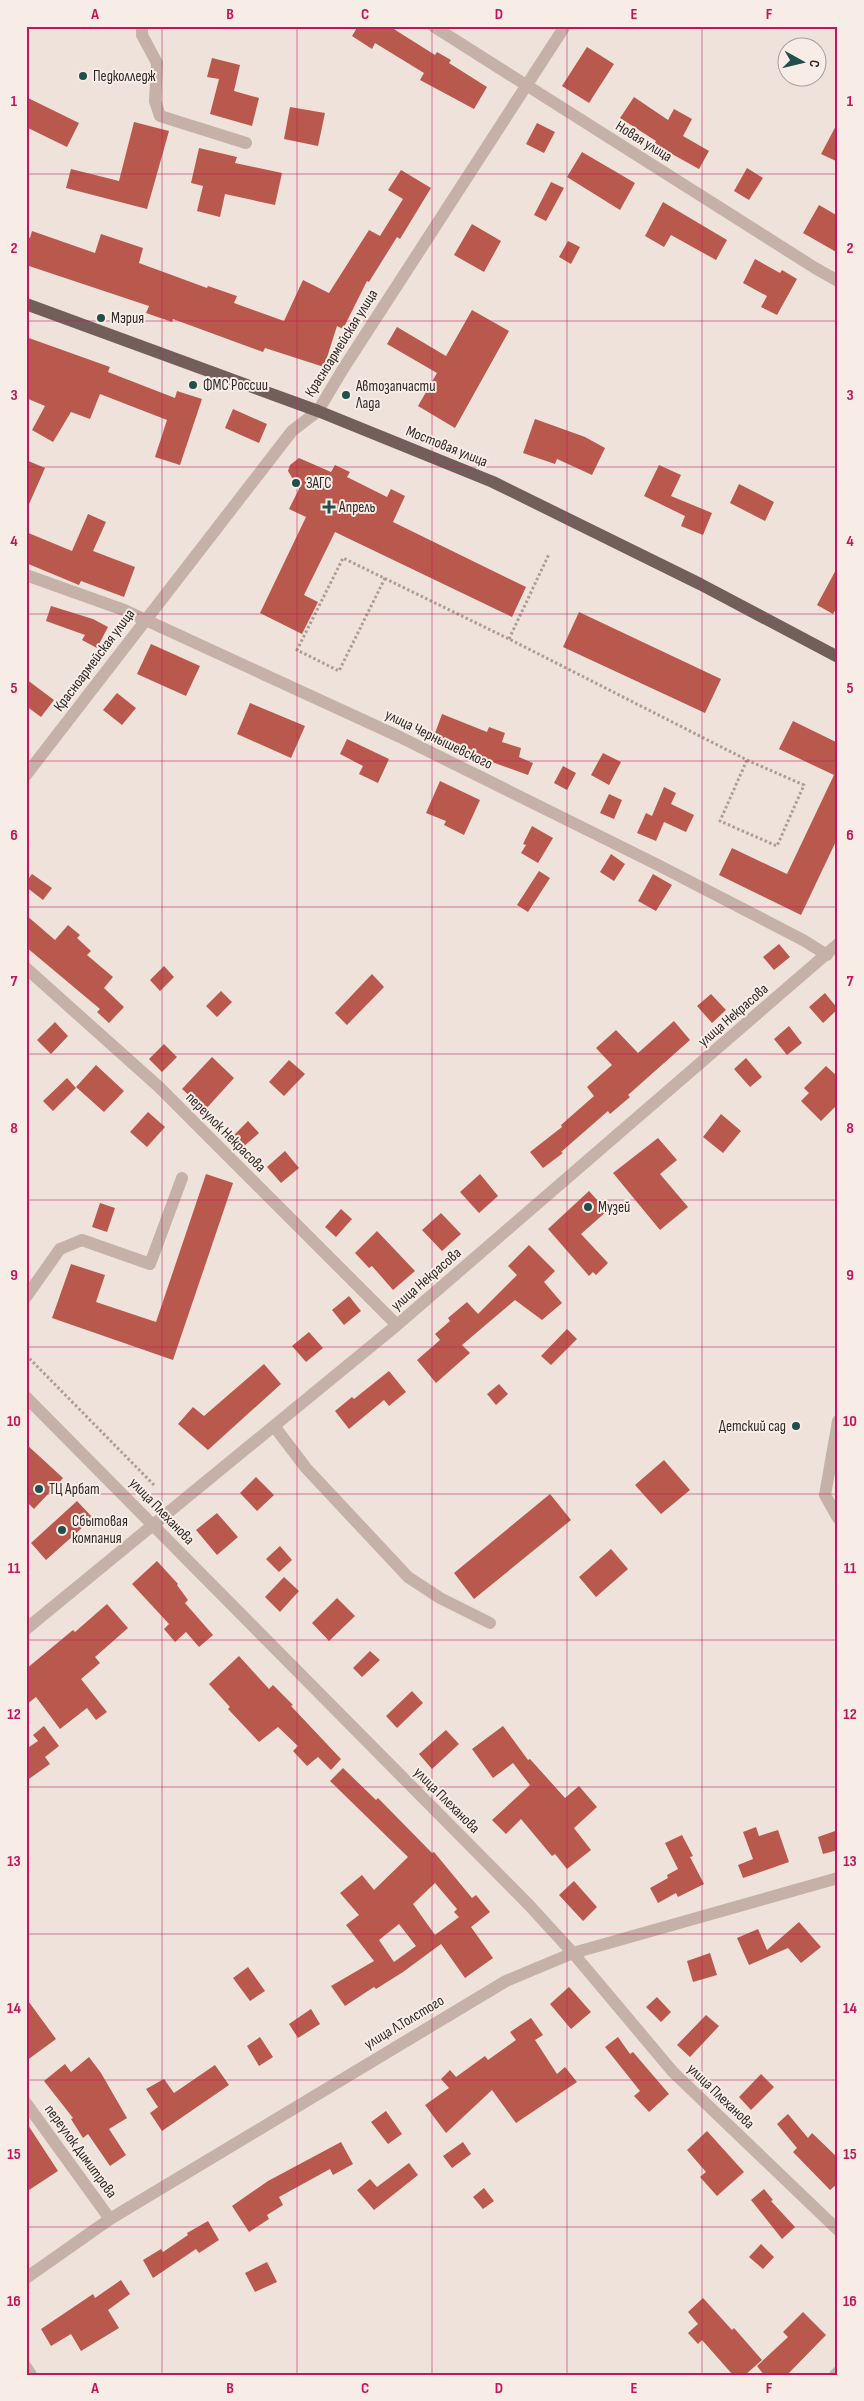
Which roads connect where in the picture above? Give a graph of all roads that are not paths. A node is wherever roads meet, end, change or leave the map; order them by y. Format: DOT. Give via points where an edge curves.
graph roads {
  1 [pos="142,26"];
  2 [pos="434,26"];
  3 [pos="565,26"];
  4 [pos="526,85"];
  5 [pos="246,143"];
  6 [pos="838,281"];
  7 [pos="26,304"];
  8 [pos="318,411"];
  9 [pos="26,575"];
  10 [pos="145,620"];
  11 [pos="838,657"];
  12 [pos="26,775"];
  13 [pos="838,944"];
  14 [pos="827,955"];
  15 [pos="26,968"];
  16 [pos="182,1178"];
  17 [pos="26,1297"];
  18 [pos="396,1325"];
  19 [pos="26,1397"];
  20 [pos="838,1421"];
  21 [pos="274,1426"];
  22 [pos="838,1518"];
  23 [pos="152,1526"];
  24 [pos="490,1623"];
  25 [pos="26,1629"];
  26 [pos="838,1878"];
  27 [pos="573,1953"];
  28 [pos="26,2103"];
  29 [pos="110,2219"];
  30 [pos="838,2230"];
  31 [pos="26,2278"];
  32 [pos="26,2367"];
  33 [pos="31,2375"];
  1 -- 5 [label="street" via="142,35 158,62 155,101 160,116"];
  2 -- 4 [label="street, Новая улица"];
  3 -- 4 [label="street, Красноармейская улица"];
  4 -- 6 [label="street, Новая улица"];
  4 -- 8 [label="street, Красноармейская улица"];
  7 -- 8 [label="main road, Мостовая улица"];
  8 -- 10 [label="street, Красноармейская улица" via="292,431"];
  8 -- 11 [label="main road, Мостовая улица" via="493,482 700,584"];
  9 -- 10 [label="street, улица Чернышевского"];
  10 -- 12 [label="street, Красноармейская улица"];
  10 -- 14 [label="street, улица Чернышевского" via="400,737 656,864"];
  13 -- 14 [label="street, улица Некрасова"];
  14 -- 18 [label="street, улица Некрасова"];
  15 -- 18 [label="street, переулок Некрасова" via="158,1087"];
  16 -- 17 [label="street" via="150,1264 82,1240 60,1249"];
  18 -- 21 [label="street, улица Некрасова"];
  19 -- 23 [label="street, улица Плеханова"];
  20 -- 22 [label="street" via="825,1495"];
  21 -- 23 [label="street, улица Некрасова"];
  21 -- 24 [label="street" via="306,1468 408,1577 440,1598"];
  23 -- 25 [label="street, улица Некрасова"];
  23 -- 27 [label="street, улица Плеханова"];
  26 -- 27 [label="street, улица Л.Толстого"];
  27 -- 29 [label="street, улица Л.Толстого" via="506,1981 446,2015"];
  27 -- 30 [label="street, улица Плеханова" via="673,2072"];
  28 -- 29 [label="street, переулок Димитрова"];
  29 -- 31 [label="street, улица Л.Толстого"];
  32 -- 33 [label="street"];
}
